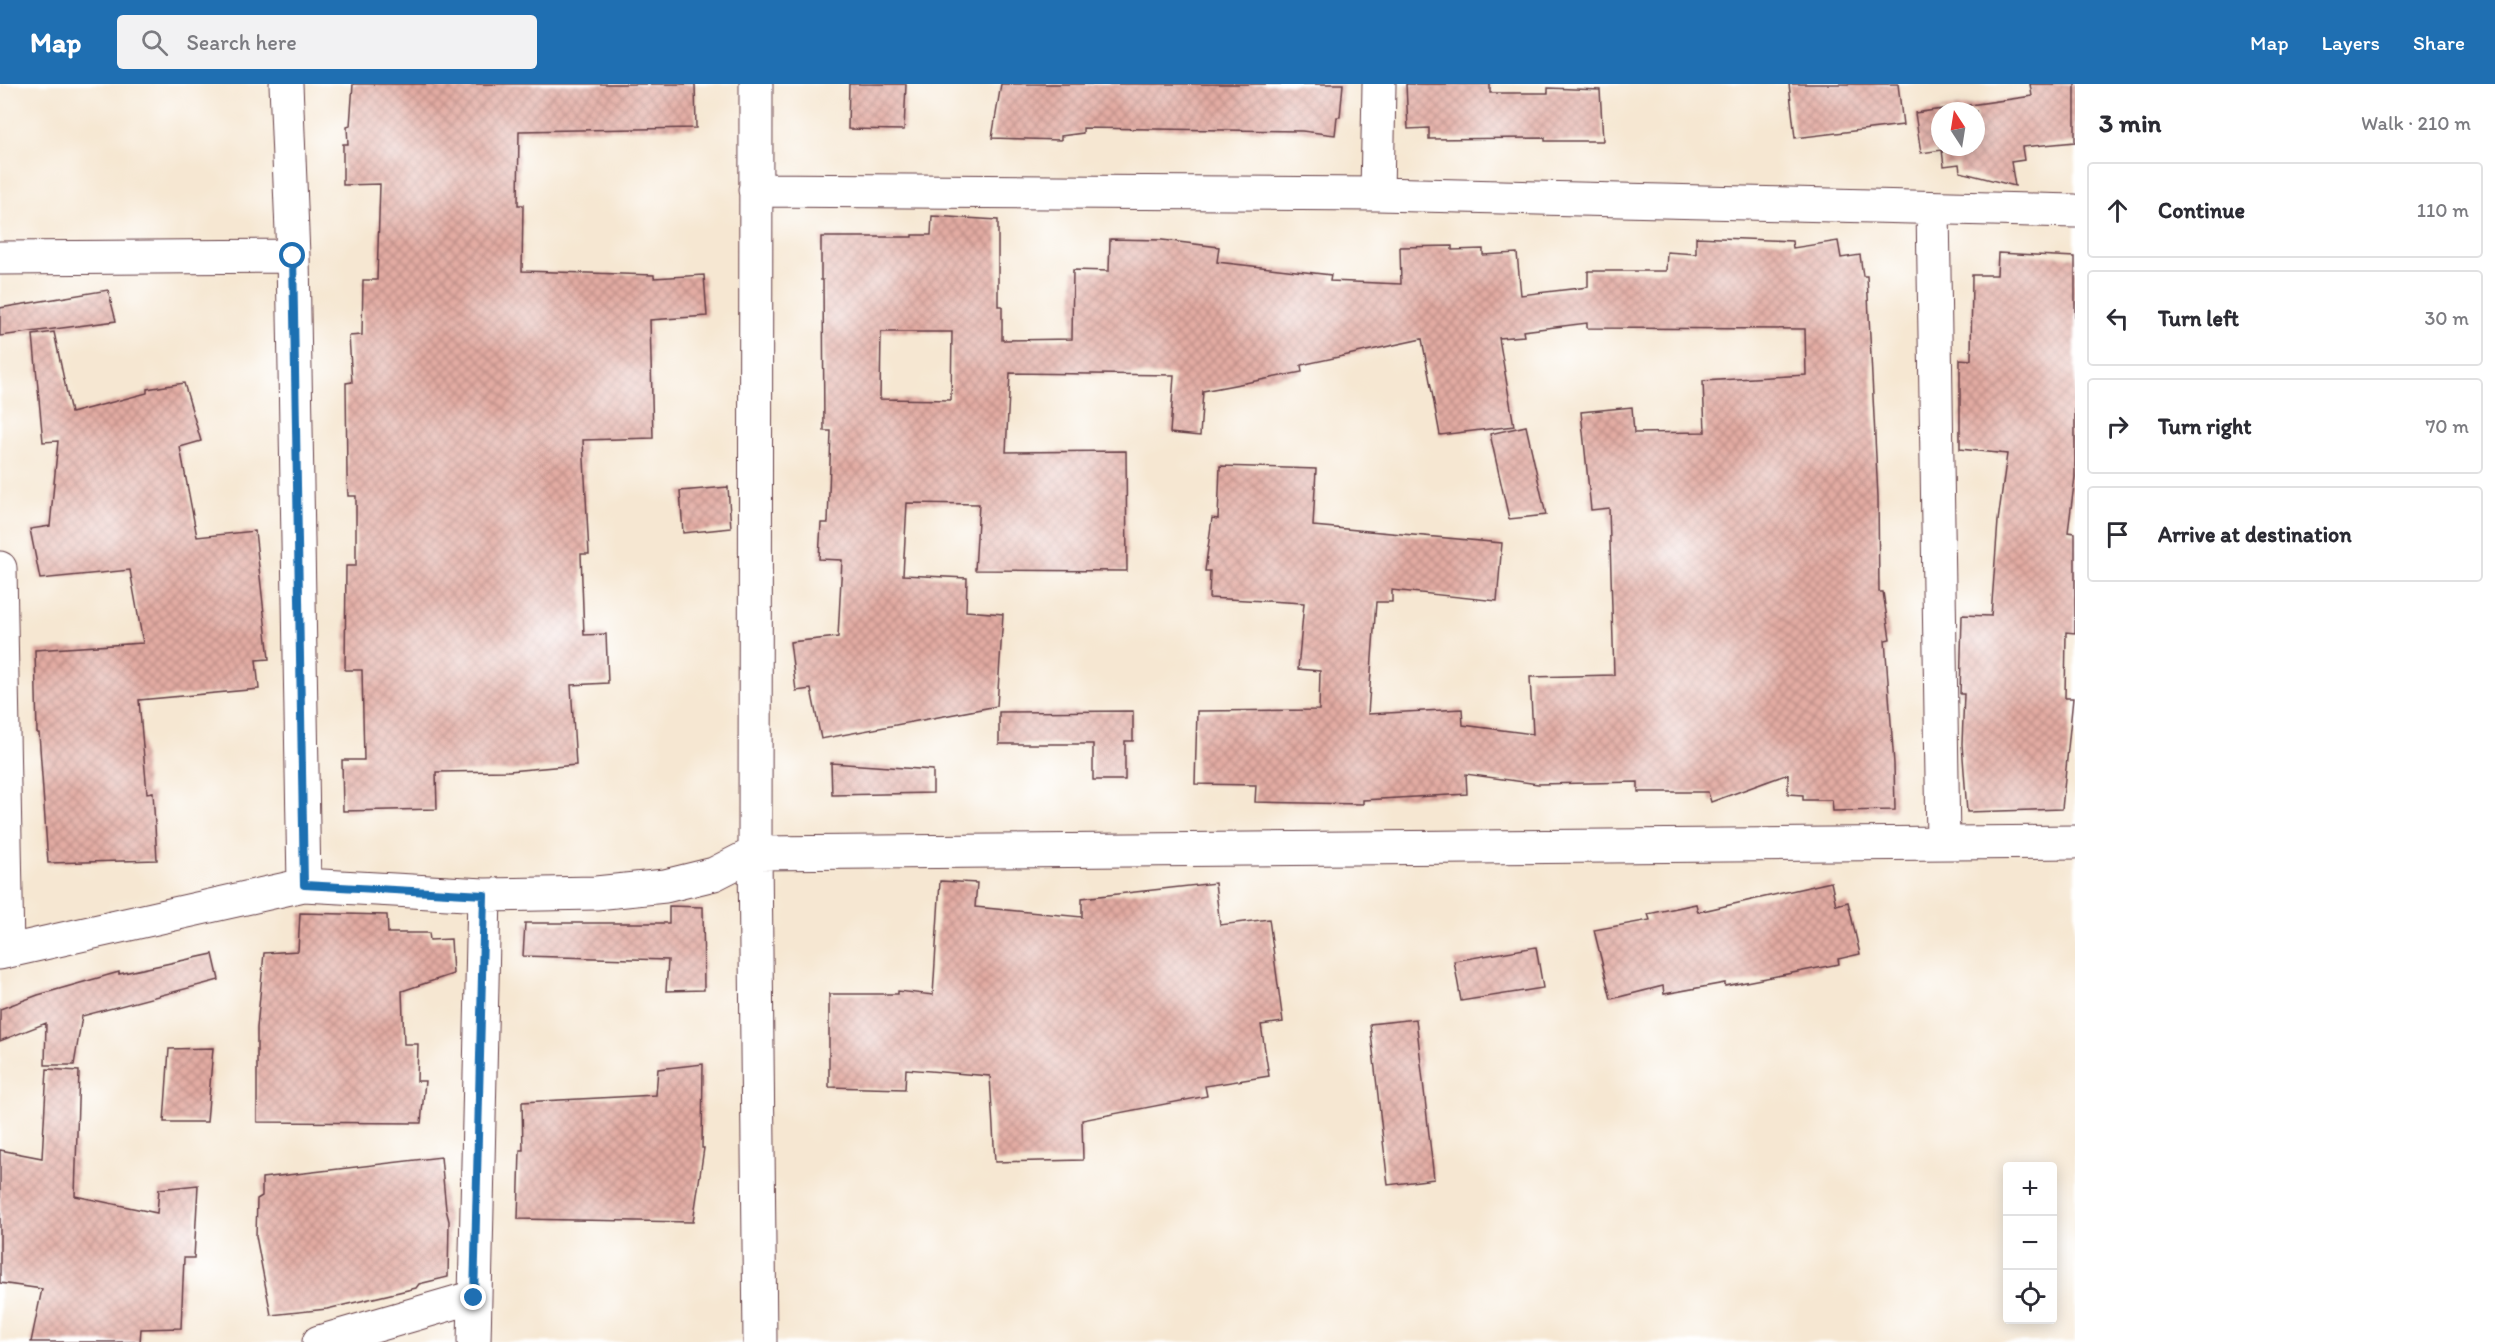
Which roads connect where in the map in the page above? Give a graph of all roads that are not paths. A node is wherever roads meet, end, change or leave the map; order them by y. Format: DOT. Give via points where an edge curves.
graph roads {
  1 [pos="286,84"];
  2 [pos="756,84"];
  3 [pos="1379,84"];
  4 [pos="755,190"];
  5 [pos="1377,194"];
  6 [pos="1933,208"];
  7 [pos="2075,211"];
  8 [pos="293,256"];
  9 [pos="0,258"];
  10 [pos="0,568"];
  11 [pos="1943,842"];
  12 [pos="2075,842"];
  13 [pos="755,852"];
  14 [pos="304,885"];
  15 [pos="484,895"];
  16 [pos="3,952"];
  17 [pos="474,1298"];
  18 [pos="319,1342"];
  19 [pos="474,1342"];
  20 [pos="760,1342"];
  1 -- 8 [label="street"];
  2 -- 4 [label="street"];
  3 -- 5 [label="street"];
  4 -- 5 [label="street"];
  4 -- 13 [label="street"];
  5 -- 6 [label="street"];
  6 -- 7 [label="street"];
  6 -- 11 [label="street"];
  8 -- 9 [label="street"];
  8 -- 14 [label="street"];
  10 -- 16 [label="street"];
  11 -- 12 [label="street"];
  11 -- 13 [label="street"];
  13 -- 15 [label="street" via="714,874 665,886 596,893"];
  13 -- 20 [label="street"];
  14 -- 15 [label="street"];
  14 -- 16 [label="street"];
  15 -- 17 [label="street"];
  17 -- 18 [label="street"];
  17 -- 19 [label="street"];
}
